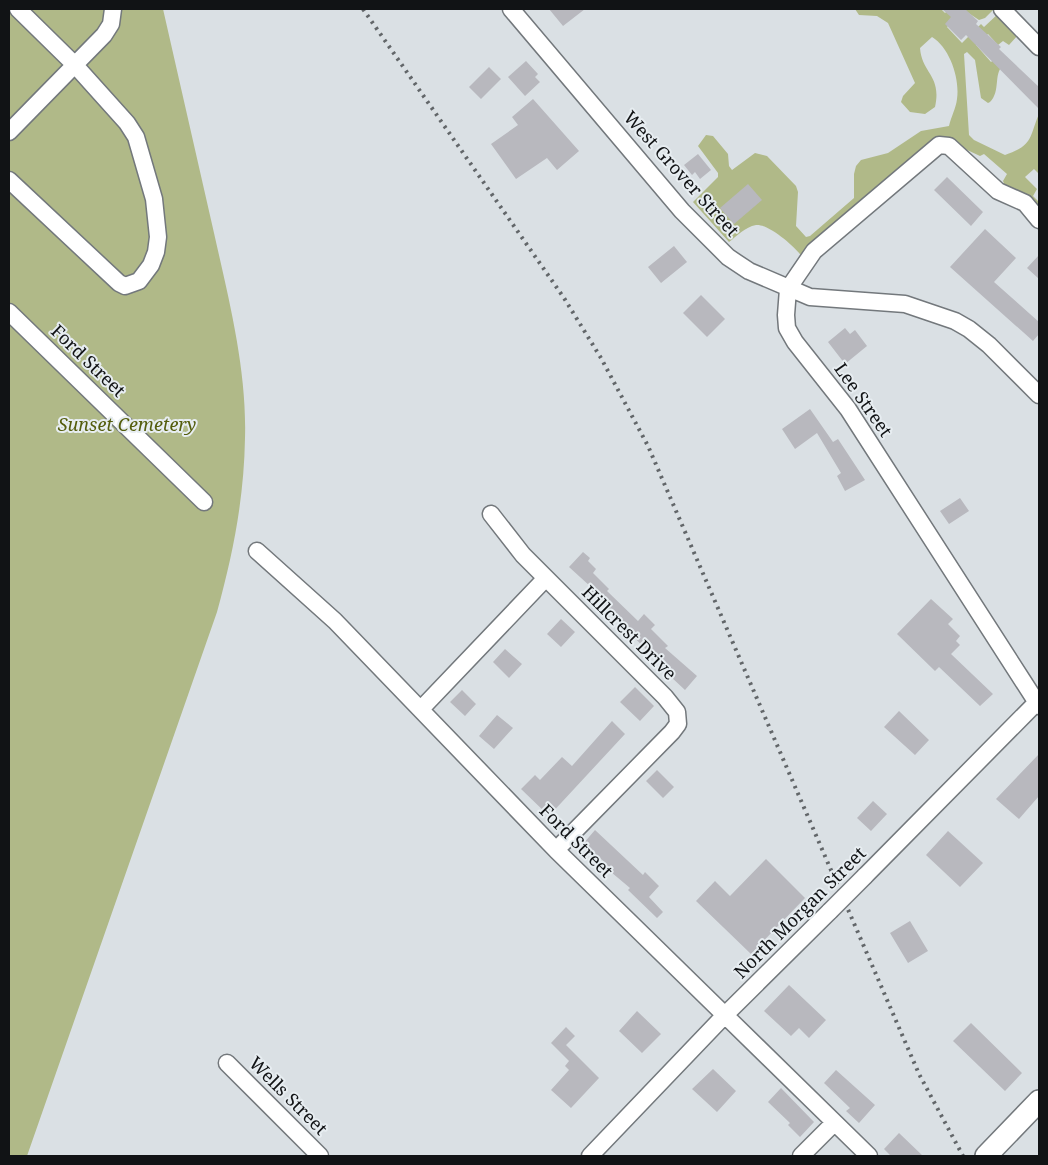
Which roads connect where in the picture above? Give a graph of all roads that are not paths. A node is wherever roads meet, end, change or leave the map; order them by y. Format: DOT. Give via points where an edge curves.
graph roads {
  1 [pos="18,9"];
  2 [pos="113,9"];
  3 [pos="511,9"];
  4 [pos="1002,9"];
  5 [pos="1039,47"];
  6 [pos="74,64"];
  7 [pos="9,132"];
  8 [pos="9,180"];
  9 [pos="1039,220"];
  10 [pos="788,289"];
  11 [pos="9,312"];
  12 [pos="1039,395"];
  13 [pos="204,502"];
  14 [pos="491,514"];
  15 [pos="257,551"];
  16 [pos="546,578"];
  17 [pos="1038,703"];
  18 [pos="421,710"];
  19 [pos="556,850"];
  20 [pos="724,1016"];
  21 [pos="227,1063"];
  22 [pos="1039,1101"];
  23 [pos="834,1123"];
  24 [pos="991,1154"];
  25 [pos="320,1156"];
  26 [pos="590,1156"];
  27 [pos="801,1156"];
  28 [pos="869,1156"];
  1 -- 6 [label="street"];
  2 -- 6 [label="street" via="111,24 104,35"];
  3 -- 10 [label="street, West Grover Street" via="706,236 749,271"];
  4 -- 5 [label="street"];
  6 -- 7 [label="street"];
  6 -- 8 [label="street" via="133,130 154,199 158,238 156,252 145,276 133,285 125,286 113,279"];
  9 -- 10 [label="street, Lee Street" via="1025,203 998,190 949,146 940,145 814,251"];
  10 -- 12 [label="street, West Grover Street" via="825,299 906,304 955,321 989,345"];
  10 -- 17 [label="street, Lee Street" via="786,315 790,334 848,409"];
  11 -- 13 [label="street, Ford Street"];
  14 -- 16 [label="street, Hillcrest Drive" via="506,536"];
  15 -- 18 [label="street, Ford Street" via="335,621"];
  16 -- 18 [label="street"];
  16 -- 19 [label="street, Hillcrest Drive" via="665,698 677,712 678,724"];
  17 -- 20 [label="street, North Morgan Street, bridge"];
  18 -- 19 [label="street, Ford Street"];
  19 -- 20 [label="street, Ford Street"];
  20 -- 23 [label="street, Ford Street"];
  20 -- 26 [label="street, North Morgan Street"];
  21 -- 25 [label="street, Wells Street"];
  22 -- 24 [label="main road"];
  23 -- 27 [label="street"];
  23 -- 28 [label="street, Ford Street"];
}
